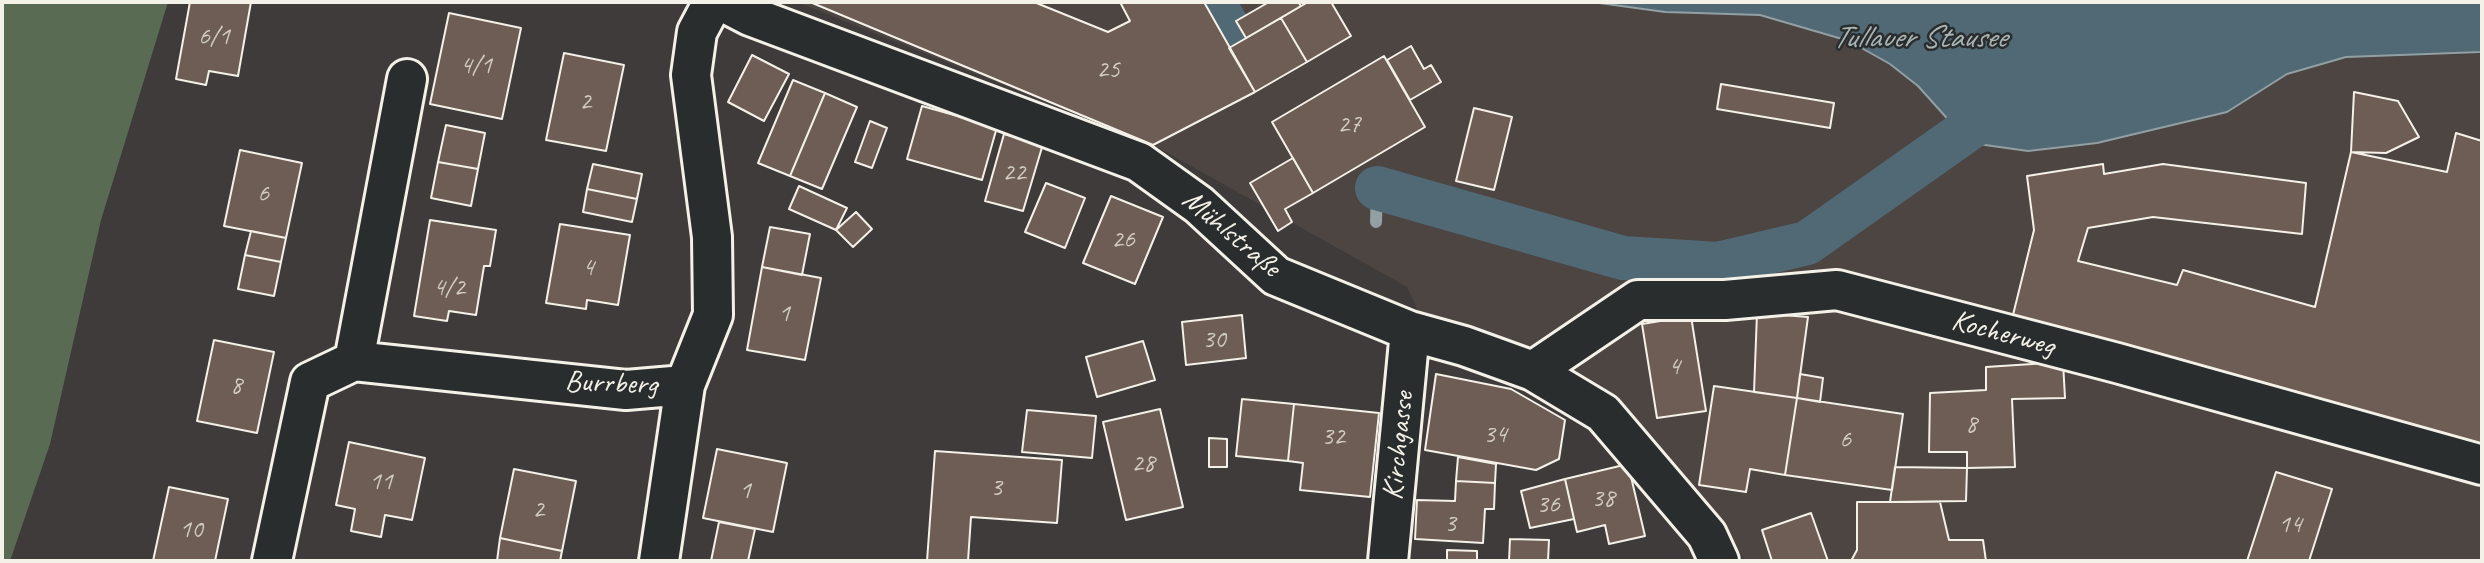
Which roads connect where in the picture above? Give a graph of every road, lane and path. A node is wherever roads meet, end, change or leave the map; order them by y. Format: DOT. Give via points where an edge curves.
graph roads {
  1 [pos="713,2"];
  2 [pos="723,2"];
  3 [pos="407,79"];
  4 [pos="1410,331"];
  5 [pos="354,361"];
  6 [pos="1533,371"];
  7 [pos="685,384"];
  8 [pos="2482,465"];
  9 [pos="272,561"];
  10 [pos="659,561"];
  11 [pos="1388,561"];
  12 [pos="1719,561"];
  1 -- 7 [label="street, Burrberg" via="697,32 691,75 712,237 713,315"];
  2 -- 4 [label="street, Mühlstraße" via="1139,162 1199,205 1276,276"];
  3 -- 5 [label="street"];
  4 -- 6 [label="street, Mühlstraße"];
  4 -- 11 [label="street, Kirchgasse"];
  5 -- 7 [label="street, Burrberg" via="625,390"];
  5 -- 9 [label="street" via="310,382"];
  6 -- 8 [label="street, Kocherweg" via="1639,300 1725,300 1837,290"];
  6 -- 12 [label="street, Mühlstraße" via="1603,413 1707,535"];
  7 -- 10 [label="street"];
}
